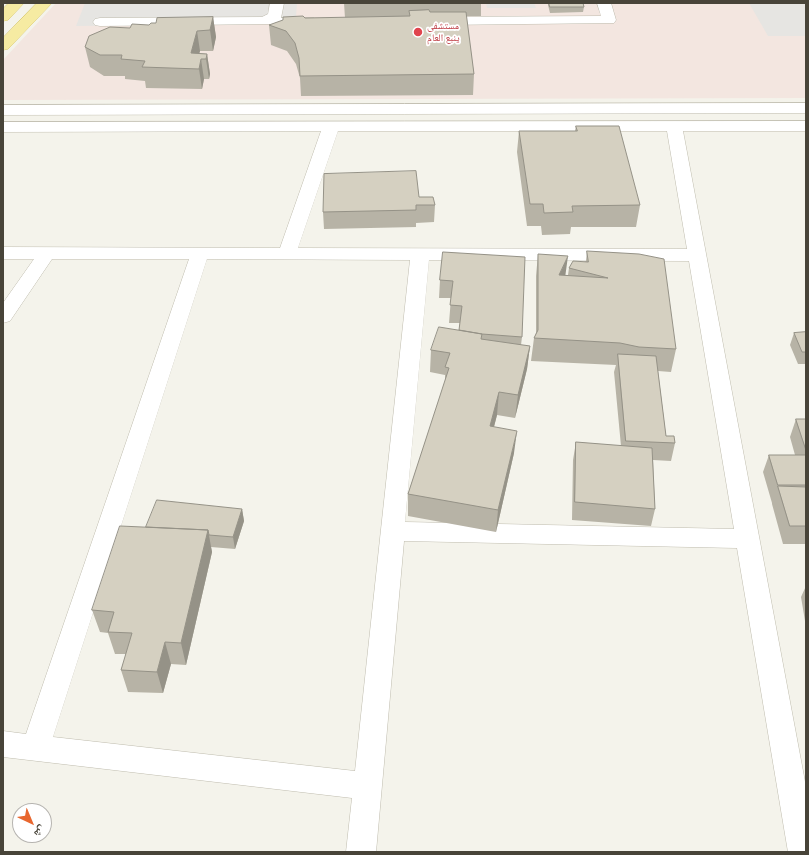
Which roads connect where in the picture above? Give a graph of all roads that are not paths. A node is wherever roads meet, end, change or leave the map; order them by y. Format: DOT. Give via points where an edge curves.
graph roads {
  1 [pos="17,3"];
  2 [pos="45,3"];
  3 [pos="277,3"];
  4 [pos="604,3"];
  5 [pos="3,17"];
  6 [pos="324,21"];
  7 [pos="424,21"];
  8 [pos="100,22"];
  9 [pos="275,22"];
  10 [pos="3,46"];
  11 [pos="806,108"];
  12 [pos="3,110"];
  13 [pos="674,126"];
  14 [pos="806,126"];
  15 [pos="3,127"];
  16 [pos="331,127"];
  17 [pos="3,253"];
  18 [pos="47,253"];
  19 [pos="200,253"];
  20 [pos="287,254"];
  21 [pos="420,254"];
  22 [pos="697,255"];
  23 [pos="3,317"];
  24 [pos="393,532"];
  25 [pos="748,539"];
  26 [pos="3,744"];
  27 [pos="36,747"];
  28 [pos="368,786"];
  29 [pos="802,824"];
  30 [pos="361,852"];
  31 [pos="803,852"];
  1 -- 5 [label="main road"];
  2 -- 10 [label="main road"];
  3 -- 8 [label="street" via="275,16 264,20"];
  4 -- 7 [label="street" via="609,20"];
  6 -- 9 [label="street"];
  11 -- 12 [label="street"];
  13 -- 14 [label="street"];
  13 -- 16 [label="street"];
  13 -- 22 [label="street"];
  15 -- 16 [label="street"];
  16 -- 20 [label="street"];
  17 -- 18 [label="street"];
  18 -- 19 [label="street"];
  18 -- 23 [label="street"];
  19 -- 20 [label="street"];
  19 -- 27 [label="street"];
  20 -- 21 [label="street"];
  21 -- 22 [label="street"];
  21 -- 24 [label="street"];
  22 -- 25 [label="street"];
  24 -- 25 [label="street"];
  24 -- 28 [label="street"];
  25 -- 29 [label="street"];
  26 -- 27 [label="street"];
  27 -- 28 [label="street"];
  28 -- 30 [label="street"];
  29 -- 31 [label="street"];
}
